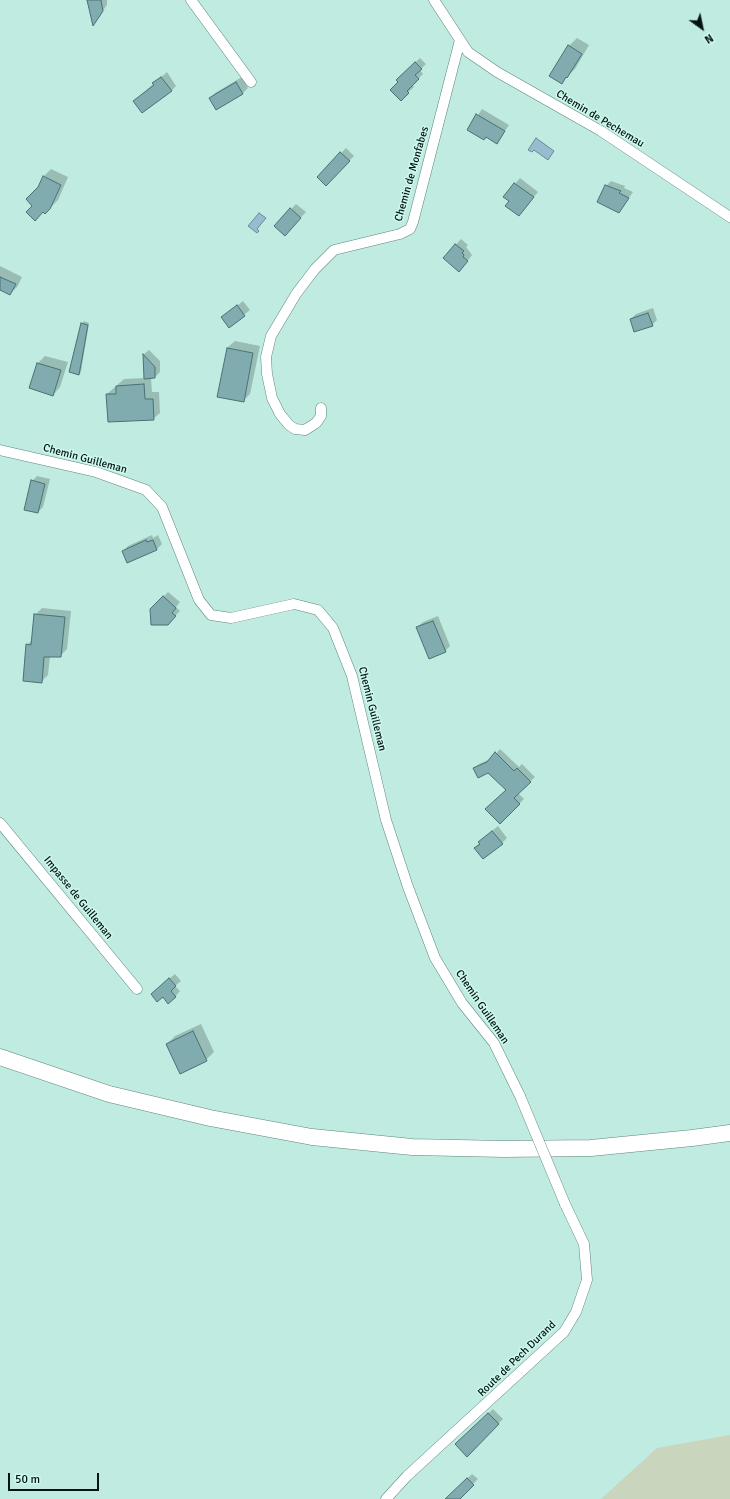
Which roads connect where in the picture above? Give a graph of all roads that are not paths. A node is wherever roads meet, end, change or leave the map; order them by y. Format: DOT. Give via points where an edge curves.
graph roads {
  1 [pos="191,0"];
  2 [pos="434,0"];
  3 [pos="460,40"];
  4 [pos="251,82"];
  5 [pos="730,217"];
  6 [pos="321,408"];
  7 [pos="0,450"];
  8 [pos="0,823"];
  9 [pos="137,989"];
  10 [pos="0,1057"];
  11 [pos="730,1133"];
  12 [pos="565,1204"];
  13 [pos="386,1499"];
  1 -- 4 [label="street"];
  2 -- 3 [label="street"];
  3 -- 5 [label="street, Chemin de Pechemau" via="468,52 497,72 601,131"];
  3 -- 6 [label="street, Chemin de Monfabes" via="410,229 400,234 334,250 296,294 271,336 266,357 272,398 280,414 289,426 305,430 316,423 321,416"];
  7 -- 12 [label="street, Chemin Guilleman, bridge" via="96,472 146,490 162,507 199,600 211,615 231,618 294,604 318,610 333,628 352,676 386,820 435,958 462,1003 494,1043 520,1096"];
  8 -- 9 [label="street, Impasse de Guilleman"];
  10 -- 11 [label="main road" via="109,1094 210,1118 312,1137 412,1147 504,1149 591,1148"];
  12 -- 13 [label="street, Route de Pech Durand" via="584,1244 588,1280 576,1312 564,1332 407,1476"];
}
